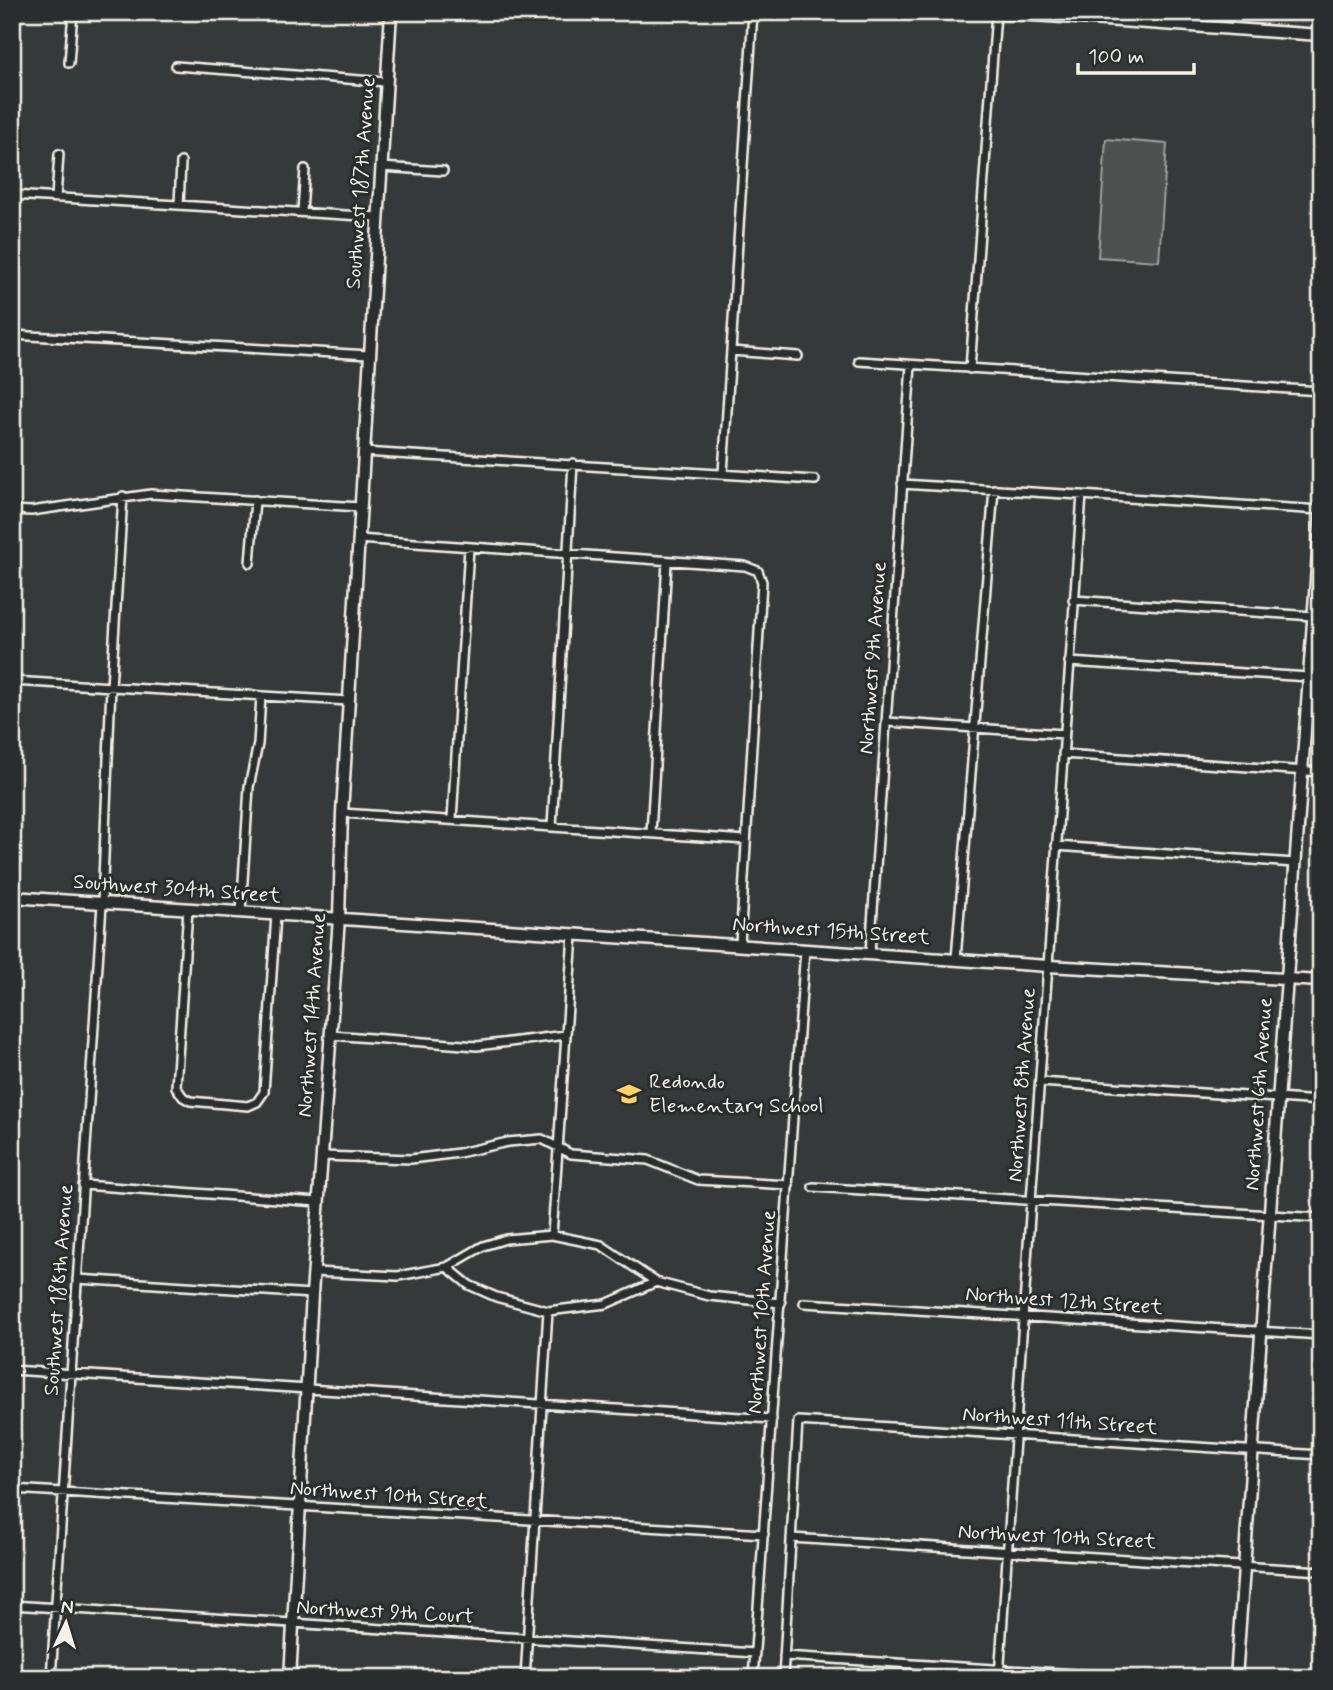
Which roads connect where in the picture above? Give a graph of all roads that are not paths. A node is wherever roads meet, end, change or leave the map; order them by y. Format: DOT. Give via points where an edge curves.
graph roads {
  1 [pos="74,12"];
  2 [pos="391,12"];
  3 [pos="753,12"];
  4 [pos="991,12"];
  5 [pos="996,13"];
  6 [pos="1321,35"];
  7 [pos="69,63"];
  8 [pos="176,66"];
  9 [pos="386,82"];
  10 [pos="59,154"];
  11 [pos="181,162"];
  12 [pos="381,167"];
  13 [pos="305,169"];
  14 [pos="443,171"];
  15 [pos="12,195"];
  16 [pos="56,198"];
  17 [pos="179,205"];
  18 [pos="302,212"];
  19 [pos="378,217"];
  20 [pos="12,335"];
  21 [pos="731,351"];
  22 [pos="369,355"];
  23 [pos="798,356"];
  24 [pos="859,361"];
  25 [pos="911,365"];
  26 [pos="970,369"];
  27 [pos="1321,391"];
  28 [pos="363,452"];
  29 [pos="573,463"];
  30 [pos="723,473"];
  31 [pos="815,480"];
  32 [pos="902,484"];
  33 [pos="994,489"];
  34 [pos="1082,495"];
  35 [pos="123,496"];
  36 [pos="255,500"];
  37 [pos="360,507"];
  38 [pos="12,510"];
  39 [pos="1321,511"];
  40 [pos="358,539"];
  41 [pos="469,548"];
  42 [pos="569,554"];
  43 [pos="667,562"];
  44 [pos="250,563"];
  45 [pos="1073,600"];
  46 [pos="1313,616"];
  47 [pos="1069,662"];
  48 [pos="1308,677"];
  49 [pos="12,681"];
  50 [pos="111,687"];
  51 [pos="261,696"];
  52 [pos="349,701"];
  53 [pos="887,722"];
  54 [pos="975,729"];
  55 [pos="1064,734"];
  56 [pos="1063,754"];
  57 [pos="1302,770"];
  58 [pos="1321,772"];
  59 [pos="342,813"];
  60 [pos="452,819"];
  61 [pos="552,827"];
  62 [pos="651,833"];
  63 [pos="746,840"];
  64 [pos="1056,846"];
  65 [pos="1296,863"];
  66 [pos="12,897"];
  67 [pos="102,904"];
  68 [pos="188,909"];
  69 [pos="241,912"];
  70 [pos="276,915"];
  71 [pos="339,918"];
  72 [pos="573,934"];
  73 [pos="740,944"];
  74 [pos="805,949"];
  75 [pos="870,953"];
  76 [pos="956,959"];
  77 [pos="1048,966"];
  78 [pos="1287,979"];
  79 [pos="1321,981"];
  80 [pos="331,1035"];
  81 [pos="566,1035"];
  82 [pos="1040,1083"];
  83 [pos="1277,1099"];
  84 [pos="1321,1101"];
  85 [pos="559,1147"];
  86 [pos="321,1156"];
  87 [pos="83,1185"];
  88 [pos="789,1185"];
  89 [pos="813,1187"];
  90 [pos="1031,1201"];
  91 [pos="318,1202"];
  92 [pos="1269,1215"];
  93 [pos="1321,1219"];
  94 [pos="552,1235"];
  95 [pos="447,1267"];
  96 [pos="313,1272"];
  97 [pos="77,1279"];
  98 [pos="656,1282"];
  99 [pos="312,1294"];
  100 [pos="782,1303"];
  101 [pos="804,1303"];
  102 [pos="548,1311"];
  103 [pos="1023,1316"];
  104 [pos="1259,1331"];
  105 [pos="1321,1335"];
  106 [pos="12,1370"];
  107 [pos="71,1374"];
  108 [pos="307,1389"];
  109 [pos="542,1404"];
  110 [pos="772,1419"];
  111 [pos="1015,1436"];
  112 [pos="1251,1451"];
  113 [pos="1321,1455"];
  114 [pos="12,1489"];
  115 [pos="62,1491"];
  116 [pos="300,1507"];
  117 [pos="535,1521"];
  118 [pos="764,1534"];
  119 [pos="791,1538"];
  120 [pos="1007,1552"];
  121 [pos="1244,1565"];
  122 [pos="1321,1571"];
  123 [pos="12,1605"];
  124 [pos="55,1609"];
  125 [pos="294,1624"];
  126 [pos="528,1638"];
  127 [pos="755,1653"];
  128 [pos="784,1656"];
  129 [pos="1000,1673"];
  130 [pos="51,1678"];
  131 [pos="290,1678"];
  132 [pos="525,1678"];
  133 [pos="754,1678"];
  134 [pos="783,1678"];
  135 [pos="1139,1678"];
  136 [pos="1236,1678"];
  1 -- 7 [label="street"];
  2 -- 9 [label="street, Southwest 187th Avenue"];
  3 -- 21 [label="street"];
  4 -- 5 [label="street"];
  5 -- 6 [label="street"];
  5 -- 26 [label="street"];
  8 -- 9 [label="street"];
  9 -- 12 [label="street, Southwest 187th Avenue"];
  10 -- 16 [label="street"];
  11 -- 17 [label="street"];
  12 -- 14 [label="street"];
  12 -- 19 [label="street, Southwest 187th Avenue"];
  13 -- 18 [label="street"];
  15 -- 16 [label="street"];
  16 -- 17 [label="street"];
  17 -- 18 [label="street"];
  18 -- 19 [label="street"];
  19 -- 22 [label="street, Southwest 187th Avenue"];
  20 -- 22 [label="street"];
  21 -- 23 [label="street"];
  21 -- 30 [label="street"];
  22 -- 28 [label="street, Northwest 14th Avenue"];
  24 -- 25 [label="street"];
  25 -- 26 [label="street"];
  25 -- 32 [label="street, Northwest 9th Avenue"];
  26 -- 27 [label="street"];
  28 -- 29 [label="street"];
  28 -- 37 [label="street, Northwest 14th Avenue"];
  29 -- 30 [label="street"];
  29 -- 42 [label="street"];
  30 -- 31 [label="street"];
  32 -- 33 [label="street"];
  32 -- 53 [label="street, Northwest 9th Avenue"];
  33 -- 34 [label="street"];
  33 -- 54 [label="street"];
  34 -- 39 [label="street"];
  34 -- 45 [label="street, Northwest 8th Avenue"];
  35 -- 36 [label="street"];
  35 -- 38 [label="street"];
  35 -- 50 [label="street, Southwest 188th Avenue"];
  36 -- 37 [label="street"];
  36 -- 44 [label="street"];
  37 -- 40 [label="street, Northwest 14th Avenue"];
  39 -- 46 [label="street, Northwest 6th Avenue"];
  40 -- 41 [label="street"];
  40 -- 52 [label="street, Northwest 14th Avenue"];
  41 -- 42 [label="street"];
  41 -- 60 [label="street"];
  42 -- 43 [label="street"];
  42 -- 61 [label="street"];
  43 -- 62 [label="street"];
  43 -- 63 [label="street" via="745,566 758,571 762,582"];
  45 -- 46 [label="street"];
  45 -- 47 [label="street, Northwest 8th Avenue"];
  46 -- 48 [label="street, Northwest 6th Avenue"];
  47 -- 48 [label="street"];
  47 -- 55 [label="street, Northwest 8th Avenue"];
  48 -- 57 [label="street, Northwest 6th Avenue"];
  49 -- 50 [label="street"];
  50 -- 51 [label="street"];
  50 -- 67 [label="street, Southwest 188th Avenue"];
  51 -- 52 [label="street"];
  51 -- 69 [label="street" via="249,787"];
  52 -- 59 [label="street, Northwest 14th Avenue"];
  53 -- 54 [label="street"];
  53 -- 75 [label="street, Northwest 9th Avenue"];
  54 -- 55 [label="street"];
  54 -- 76 [label="street"];
  55 -- 56 [label="street, Northwest 8th Avenue"];
  56 -- 57 [label="street"];
  56 -- 64 [label="street, Northwest 8th Avenue"];
  57 -- 58 [label="street"];
  57 -- 65 [label="street, Northwest 6th Avenue"];
  59 -- 60 [label="street"];
  59 -- 71 [label="street, Northwest 14th Avenue"];
  60 -- 61 [label="street"];
  61 -- 62 [label="street"];
  62 -- 63 [label="street"];
  63 -- 73 [label="street"];
  64 -- 65 [label="street"];
  64 -- 77 [label="street, Northwest 8th Avenue"];
  65 -- 78 [label="street, Northwest 6th Avenue"];
  66 -- 67 [label="street, Southwest 304th Street"];
  67 -- 68 [label="street, Southwest 304th Street"];
  67 -- 87 [label="street, Southwest 188th Avenue"];
  68 -- 69 [label="street, Southwest 304th Street"];
  68 -- 70 [label="street" via="176,1087 190,1101 248,1106 264,1092"];
  69 -- 70 [label="street, Southwest 304th Street"];
  70 -- 71 [label="street, Southwest 304th Street"];
  71 -- 72 [label="street, Northwest 15th Street"];
  71 -- 80 [label="street, Northwest 14th Avenue"];
  72 -- 73 [label="street, Northwest 15th Street"];
  72 -- 81 [label="street"];
  73 -- 74 [label="street, Northwest 15th Street"];
  74 -- 75 [label="street, Northwest 15th Street"];
  74 -- 88 [label="street, Northwest 10th Avenue"];
  75 -- 76 [label="street, Northwest 15th Street"];
  76 -- 77 [label="street, Northwest 15th Street"];
  77 -- 78 [label="street, Northwest 15th Street"];
  77 -- 82 [label="street, Northwest 8th Avenue"];
  78 -- 79 [label="street, Northwest 15th Street"];
  78 -- 83 [label="street, Northwest 6th Avenue"];
  80 -- 81 [label="street" via="477,1046"];
  80 -- 86 [label="street, Northwest 14th Avenue"];
  81 -- 85 [label="street"];
  82 -- 83 [label="street"];
  82 -- 90 [label="street, Northwest 8th Avenue"];
  83 -- 84 [label="street"];
  83 -- 92 [label="street, Northwest 6th Avenue"];
  85 -- 86 [label="street" via="542,1139 411,1159"];
  85 -- 88 [label="street" via="571,1154 648,1160 698,1180"];
  85 -- 94 [label="street"];
  86 -- 91 [label="street, Northwest 14th Avenue"];
  87 -- 91 [label="street"];
  87 -- 97 [label="street, Southwest 188th Avenue"];
  88 -- 100 [label="street, Northwest 10th Avenue"];
  89 -- 90 [label="street"];
  90 -- 92 [label="street"];
  90 -- 103 [label="street, Northwest 8th Avenue"];
  91 -- 96 [label="street, Northwest 14th Avenue"];
  92 -- 93 [label="street"];
  92 -- 104 [label="street, Northwest 6th Avenue"];
  94 -- 95 [label="street" via="495,1243"];
  94 -- 98 [label="street" via="601,1245"];
  95 -- 96 [label="street" via="398,1276"];
  95 -- 102 [label="street" via="469,1285 496,1297"];
  96 -- 99 [label="street, Northwest 14th Avenue"];
  97 -- 99 [label="street"];
  97 -- 107 [label="street, Southwest 188th Avenue"];
  98 -- 100 [label="street" via="709,1296"];
  98 -- 102 [label="street" via="606,1304"];
  99 -- 108 [label="street, Northwest 14th Avenue"];
  100 -- 110 [label="street, Northwest 10th Avenue"];
  101 -- 103 [label="street, Northwest 12th Street"];
  102 -- 109 [label="street"];
  103 -- 104 [label="street, Northwest 12th Street"];
  103 -- 111 [label="street, Northwest 8th Avenue"];
  104 -- 105 [label="street, Northwest 12th Street"];
  104 -- 112 [label="street, Northwest 6th Avenue"];
  106 -- 107 [label="street"];
  107 -- 108 [label="street"];
  107 -- 115 [label="street, Southwest 188th Avenue"];
  108 -- 109 [label="street"];
  108 -- 116 [label="street, Northwest 14th Avenue"];
  109 -- 110 [label="street"];
  109 -- 117 [label="street"];
  110 -- 118 [label="street, Northwest 10th Avenue"];
  111 -- 112 [label="street, Northwest 11th Street"];
  111 -- 119 [label="street, Northwest 11th Street" via="798,1421"];
  111 -- 120 [label="street, Northwest 8th Avenue"];
  112 -- 113 [label="street, Northwest 11th Street"];
  112 -- 121 [label="street, Northwest 6th Avenue"];
  114 -- 115 [label="street, Northwest 10th Street"];
  115 -- 116 [label="street, Northwest 10th Street"];
  115 -- 124 [label="street, Southwest 188th Avenue"];
  116 -- 117 [label="street, Northwest 10th Street"];
  116 -- 125 [label="street, Northwest 14th Avenue"];
  117 -- 118 [label="street, Northwest 10th Street"];
  117 -- 126 [label="street"];
  118 -- 127 [label="street, Northwest 10th Avenue"];
  119 -- 120 [label="street, Northwest 10th Street"];
  119 -- 128 [label="street"];
  120 -- 121 [label="street, Northwest 10th Street"];
  120 -- 129 [label="street, Northwest 8th Avenue"];
  121 -- 122 [label="street, Northwest 10th Street"];
  121 -- 136 [label="street, Northwest 6th Avenue"];
  123 -- 124 [label="street, Northwest 9th Court"];
  124 -- 125 [label="street, Northwest 9th Court"];
  124 -- 130 [label="street, Southwest 188th Avenue"];
  125 -- 126 [label="street, Northwest 9th Court"];
  125 -- 131 [label="street, Northwest 14th Avenue"];
  126 -- 127 [label="street, Northwest 9th Court"];
  126 -- 132 [label="street"];
  127 -- 133 [label="street, Northwest 10th Avenue"];
  128 -- 129 [label="street"];
  128 -- 134 [label="street"];
  129 -- 135 [label="street"];
}
